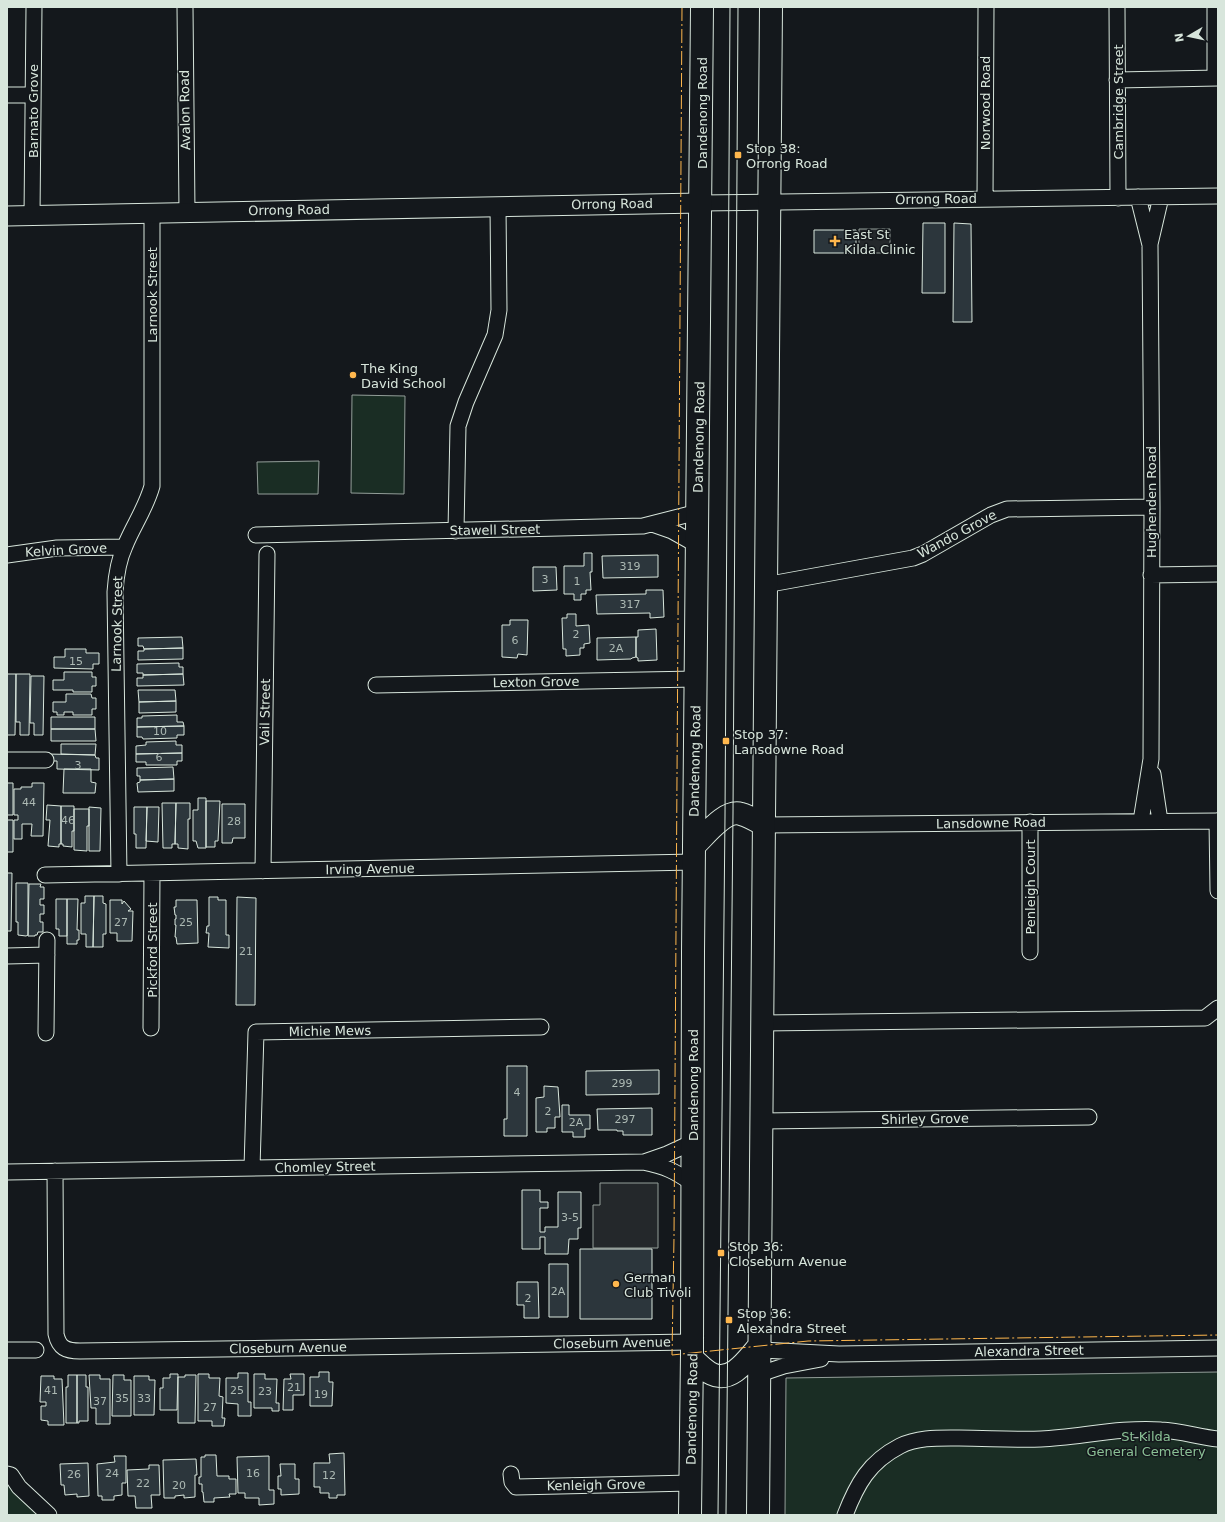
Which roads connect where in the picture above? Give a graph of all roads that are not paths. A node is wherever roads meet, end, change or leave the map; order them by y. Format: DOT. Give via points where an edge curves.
graph roads {
  1 [pos="34,7"];
  2 [pos="184,7"];
  3 [pos="702,7"];
  4 [pos="771,7"];
  5 [pos="986,7"];
  6 [pos="1117,7"];
  7 [pos="1215,7"];
  8 [pos="1216,78"];
  9 [pos="1117,80"];
  10 [pos="33,94"];
  11 [pos="7,95"];
  12 [pos="1218,196"];
  13 [pos="1138,197"];
  14 [pos="1161,197"];
  15 [pos="1118,198"];
  16 [pos="985,199"];
  17 [pos="770,202"];
  18 [pos="701,203"];
  19 [pos="498,206"];
  20 [pos="187,212"];
  21 [pos="152,213"];
  22 [pos="7,216"];
  23 [pos="32,216"];
  24 [pos="1150,245"];
  25 [pos="1152,507"];
  26 [pos="698,512"];
  27 [pos="652,524"];
  28 [pos="456,530"];
  29 [pos="256,535"];
  30 [pos="697,545"];
  31 [pos="124,547"];
  32 [pos="7,554"];
  33 [pos="267,554"];
  34 [pos="1218,574"];
  35 [pos="1151,575"];
  36 [pos="765,585"];
  37 [pos="696,679"];
  38 [pos="376,685"];
  39 [pos="1151,759"];
  40 [pos="7,760"];
  41 [pos="46,760"];
  42 [pos="1218,820"];
  43 [pos="1160,821"];
  44 [pos="1030,822"];
  45 [pos="1141,822"];
  46 [pos="764,825"];
  47 [pos="695,854"];
  48 [pos="263,871"];
  49 [pos="152,873"];
  50 [pos="119,874"];
  51 [pos="46,875"];
  52 [pos="1218,891"];
  53 [pos="47,940"];
  54 [pos="1030,952"];
  55 [pos="47,955"];
  56 [pos="7,956"];
  57 [pos="1218,1008"];
  58 [pos="762,1023"];
  59 [pos="541,1027"];
  60 [pos="151,1028"];
  61 [pos="46,1033"];
  62 [pos="1089,1117"];
  63 [pos="762,1121"];
  64 [pos="692,1142"];
  65 [pos="644,1162"];
  66 [pos="252,1168"];
  67 [pos="55,1171"];
  68 [pos="7,1172"];
  69 [pos="692,1183"];
  70 [pos="760,1347"];
  71 [pos="1218,1348"];
  72 [pos="7,1350"];
  73 [pos="36,1350"];
  74 [pos="692,1350"];
  75 [pos="839,1354"];
  76 [pos="760,1374"];
  77 [pos="1218,1439"];
  78 [pos="7,1474"];
  79 [pos="511,1474"];
  80 [pos="690,1483"];
  81 [pos="13,1487"];
  82 [pos="49,1515"];
  83 [pos="690,1515"];
  84 [pos="758,1515"];
  85 [pos="845,1515"];
  1 -- 10 [label="street, Barnato Grove"];
  2 -- 20 [label="street, Avalon Road"];
  3 -- 18 [label="highway, Dandenong Road"];
  4 -- 17 [label="highway"];
  5 -- 16 [label="street, Norwood Road"];
  6 -- 9 [label="street, Cambridge Street"];
  7 -- 8 [label="street"];
  8 -- 9 [label="street"];
  9 -- 15 [label="street, Cambridge Street"];
  10 -- 11 [label="street"];
  10 -- 23 [label="street, Barnato Grove"];
  12 -- 14 [label="street, Orrong Road"];
  13 -- 14 [label="street, Orrong Road"];
  13 -- 15 [label="street, Orrong Road"];
  13 -- 24 [label="street, Hughenden Road"];
  14 -- 24 [label="street, Hughenden Road"];
  15 -- 16 [label="street, Orrong Road"];
  16 -- 17 [label="street, Orrong Road"];
  17 -- 18 [label="street, Orrong Road"];
  17 -- 36 [label="highway"];
  18 -- 19 [label="main road, Orrong Road"];
  18 -- 26 [label="highway, Dandenong Road"];
  19 -- 20 [label="main road, Orrong Road"];
  19 -- 28 [label="street" via="498,323 458,426"];
  20 -- 21 [label="main road, Orrong Road"];
  21 -- 23 [label="main road, Orrong Road"];
  21 -- 31 [label="street, Larnook Street" via="152,486"];
  22 -- 23 [label="main road, Orrong Road"];
  24 -- 25 [label="street, Hughenden Road"];
  25 -- 35 [label="street, Hughenden Road"];
  25 -- 36 [label="street, Wando Grove" via="1007,509 991,515 913,558"];
  26 -- 27 [label="street, Stawell Street"];
  26 -- 30 [label="highway, Dandenong Road"];
  27 -- 28 [label="street, Stawell Street"];
  27 -- 30 [label="street, Stawell Street" via="672,531"];
  28 -- 29 [label="street, Stawell Street"];
  30 -- 37 [label="highway, Dandenong Road"];
  31 -- 32 [label="street, Kelvin Grove" via="57,548"];
  31 -- 50 [label="street, Larnook Street" via="114,592"];
  33 -- 48 [label="street, Vail Street"];
  34 -- 35 [label="street"];
  35 -- 39 [label="street, Hughenden Road"];
  36 -- 46 [label="highway"];
  37 -- 38 [label="street, Lexton Grove"];
  37 -- 47 [label="highway, Dandenong Road"];
  39 -- 43 [label="street, Hughenden Road"];
  39 -- 45 [label="street, Hughenden Road"];
  40 -- 41 [label="street"];
  42 -- 43 [label="street, Lansdowne Road"];
  42 -- 52 [label="street"];
  43 -- 45 [label="street, Lansdowne Road"];
  44 -- 45 [label="street, Lansdowne Road"];
  44 -- 46 [label="street, Lansdowne Road"];
  44 -- 54 [label="street, Penleigh Court"];
  46 -- 47 [label="highway" via="740,813 725,816"];
  46 -- 58 [label="highway"];
  47 -- 48 [label="street, Irving Avenue"];
  47 -- 64 [label="highway, Dandenong Road"];
  48 -- 49 [label="street, Irving Avenue"];
  49 -- 50 [label="street, Irving Avenue"];
  49 -- 60 [label="street, Pickford Street"];
  50 -- 51 [label="street, Irving Avenue"];
  53 -- 55 [label="street"];
  55 -- 56 [label="street"];
  55 -- 61 [label="street"];
  57 -- 58 [label="street" via="1205,1018"];
  58 -- 63 [label="highway"];
  59 -- 66 [label="street, Michie Mews" via="256,1032"];
  62 -- 63 [label="street, Shirley Grove"];
  63 -- 70 [label="highway"];
  64 -- 65 [label="street, Chomley Street"];
  64 -- 69 [label="highway, Dandenong Road"];
  65 -- 66 [label="street, Chomley Street"];
  65 -- 69 [label="street, Chomley Street" via="677,1172"];
  66 -- 67 [label="street, Chomley Street"];
  67 -- 68 [label="street, Chomley Street"];
  67 -- 74 [label="street, Closeburn Avenue" via="56,1334 61,1347 66,1350"];
  69 -- 74 [label="highway, Dandenong Road"];
  70 -- 74 [label="highway" via="728,1375 713,1375"];
  70 -- 75 [label="street, Alexandra Street"];
  70 -- 76 [label="highway"];
  71 -- 75 [label="street, Alexandra Street"];
  72 -- 73 [label="street"];
  74 -- 80 [label="highway, Dandenong Road"];
  75 -- 76 [label="street, Alexandra Street"];
  76 -- 84 [label="highway"];
  77 -- 85 [label="street" via="1175,1431 1134,1430 1031,1439 941,1438 912,1441 888,1453 866,1472"];
  78 -- 81 [label="street" via="11,1475"];
  79 -- 80 [label="street, Kenleigh Grove" via="516,1487"];
  80 -- 83 [label="highway, Dandenong Road"];
  81 -- 82 [label="street"];
}
